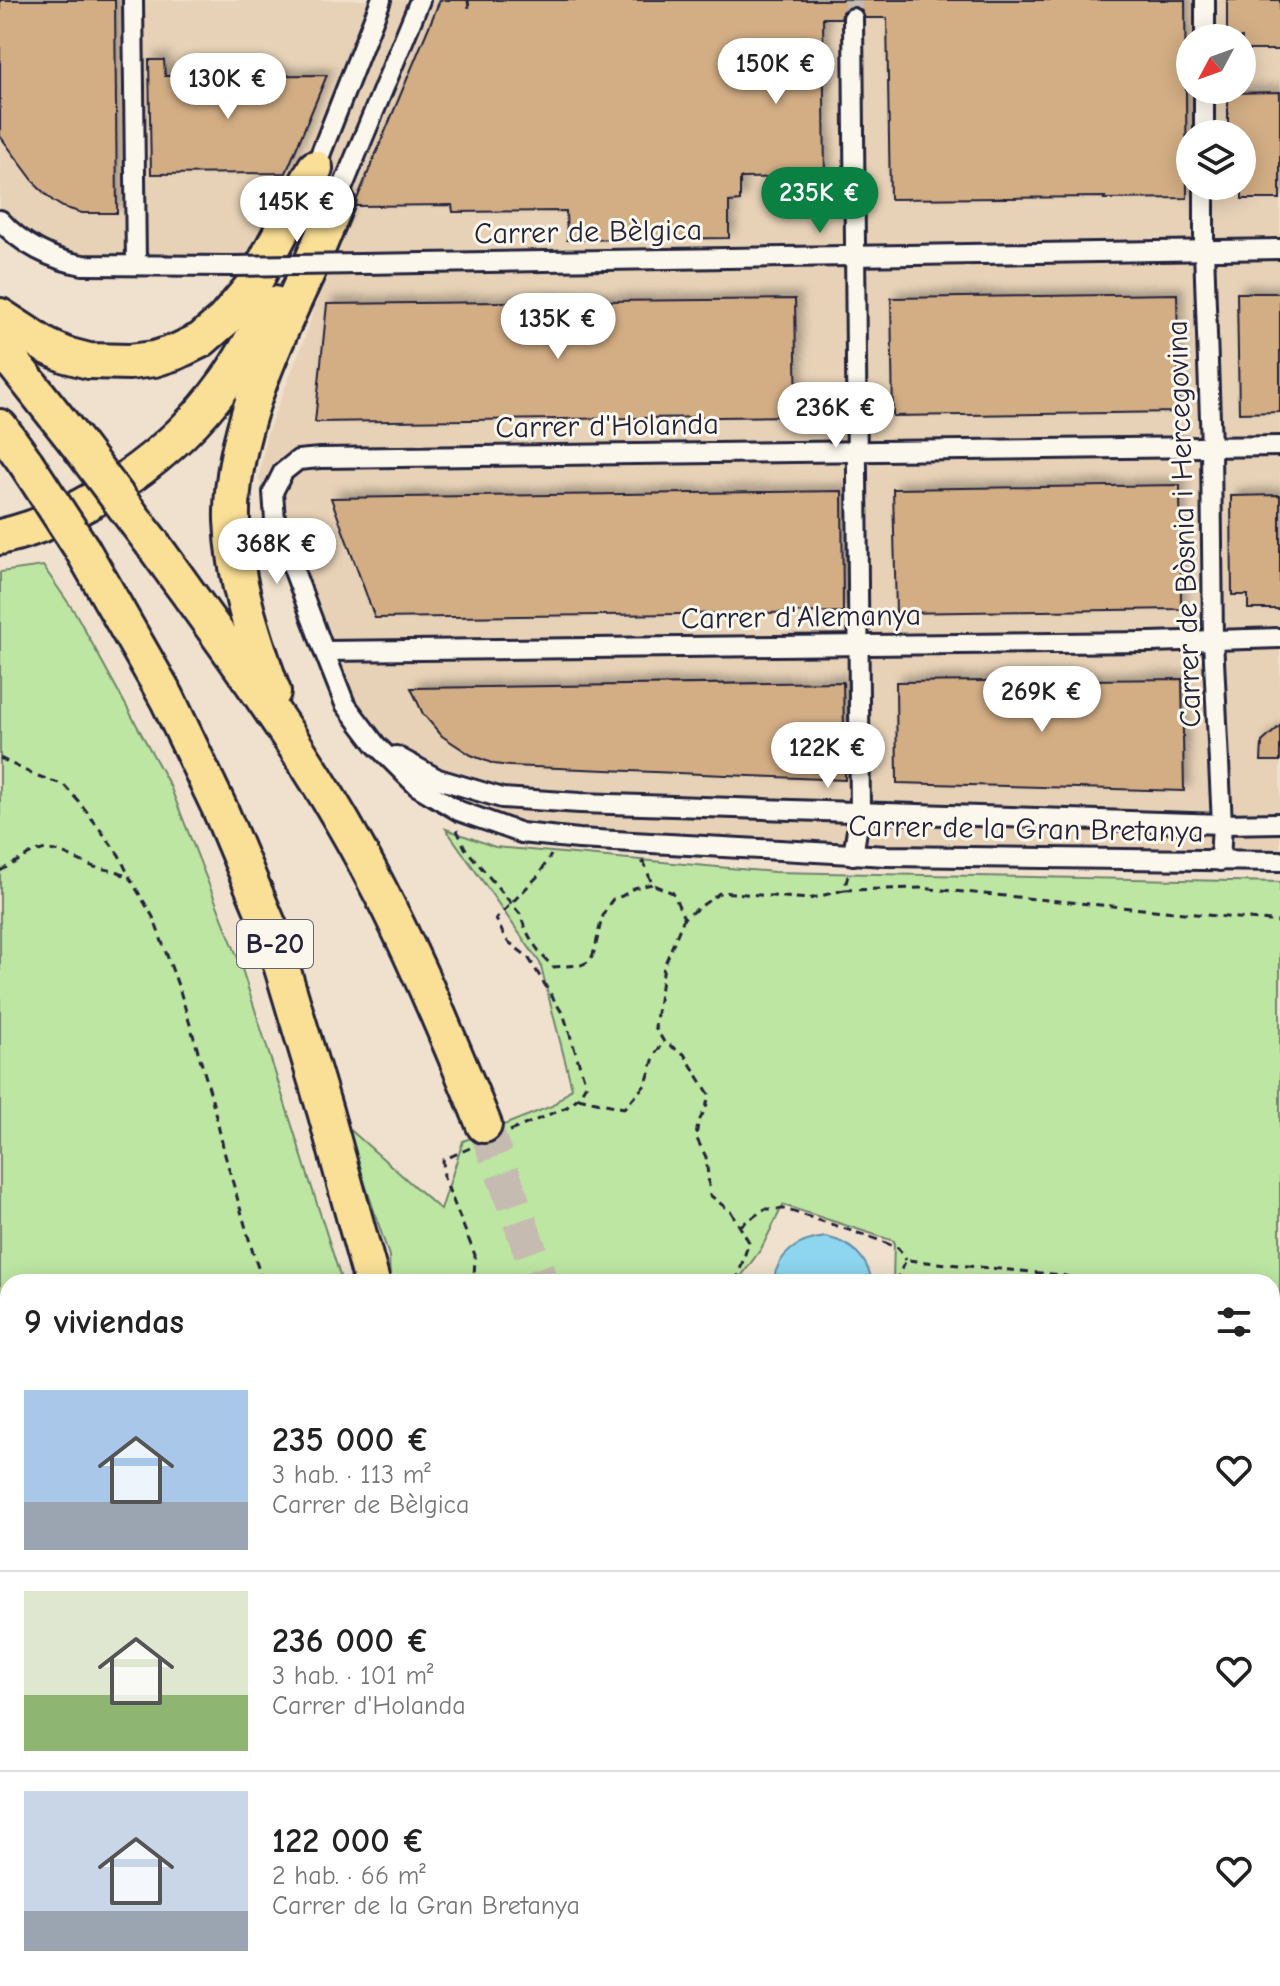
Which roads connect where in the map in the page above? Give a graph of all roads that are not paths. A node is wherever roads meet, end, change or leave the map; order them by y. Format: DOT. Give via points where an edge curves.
graph roads {
  1 [pos="133,0"];
  2 [pos="381,0"];
  3 [pos="420,0"];
  4 [pos="1205,0"];
  5 [pos="853,18"];
  6 [pos="1205,24"];
  7 [pos="315,168"];
  8 [pos="1204,200"];
  9 [pos="337,201"];
  10 [pos="0,220"];
  11 [pos="1280,249"];
  12 [pos="1204,250"];
  13 [pos="855,255"];
  14 [pos="136,264"];
  15 [pos="0,316"];
  16 [pos="265,317"];
  17 [pos="0,346"];
  18 [pos="0,427"];
  19 [pos="1280,446"];
  20 [pos="1211,447"];
  21 [pos="857,451"];
  22 [pos="320,458"];
  23 [pos="0,537"];
  24 [pos="1280,638"];
  25 [pos="1213,640"];
  26 [pos="860,644"];
  27 [pos="324,651"];
  28 [pos="290,737"];
  29 [pos="376,745"];
  30 [pos="860,812"];
  31 [pos="1280,823"];
  32 [pos="575,824"];
  33 [pos="1222,824"];
  34 [pos="853,855"];
  35 [pos="1220,861"];
  36 [pos="1280,861"];
  37 [pos="488,1135"];
  38 [pos="370,1274"];
  1 -- 14 [label="street"];
  2 -- 7 [label="street"];
  3 -- 9 [label="street"];
  4 -- 6 [label="street"];
  5 -- 13 [label="street"];
  7 -- 15 [label="highway" via="252,287 201,340 176,352 141,361 89,361 46,346"];
  7 -- 16 [label="highway"];
  8 -- 12 [label="street, Carrer de Bòsnia i Hercegovina"];
  9 -- 16 [label="highway"];
  9 -- 28 [label="highway" via="256,395 237,461 232,518 237,571"];
  10 -- 14 [label="street, Carrer de Bèlgica" via="18,237 65,262"];
  11 -- 12 [label="street, Carrer de Bèlgica"];
  12 -- 13 [label="street, Carrer de Bèlgica"];
  12 -- 20 [label="street, Carrer de Bòsnia i Hercegovina"];
  13 -- 14 [label="street, Carrer de Bèlgica, bridge"];
  13 -- 21 [label="street"];
  16 -- 23 [label="highway" via="213,400 156,456 78,508"];
  17 -- 28 [label="highway, bridge" via="152,543"];
  18 -- 38 [label="highway, B-20, bridge" via="82,549 167,698 219,807 271,931"];
  19 -- 20 [label="street, Carrer d'Holanda"];
  20 -- 21 [label="street, Carrer d'Holanda"];
  20 -- 25 [label="street, Carrer de Bòsnia i Hercegovina"];
  21 -- 22 [label="street, Carrer d'Holanda"];
  21 -- 26 [label="street"];
  22 -- 27 [label="street, Carrer de la Gran Bretanya" via="298,460 283,472 273,492 275,520"];
  24 -- 25 [label="street, Carrer d'Alemanya"];
  25 -- 26 [label="street, Carrer d'Alemanya"];
  25 -- 33 [label="street, Carrer de Bòsnia i Hercegovina"];
  26 -- 27 [label="street, Carrer d'Alemanya"];
  26 -- 30 [label="street"];
  27 -- 29 [label="street, Carrer de la Gran Bretanya" via="345,704"];
  28 -- 37 [label="highway" via="392,914"];
  29 -- 32 [label="street, Carrer de la Gran Bretanya" via="438,779"];
  29 -- 32 [label="street, Carrer de la Gran Bretanya" via="417,786 459,811 521,833"];
  30 -- 32 [label="street, Carrer de la Gran Bretanya"];
  30 -- 33 [label="street, Carrer de la Gran Bretanya"];
  30 -- 34 [label="street"];
  31 -- 33 [label="street, Carrer de la Gran Bretanya"];
  32 -- 34 [label="street, Carrer de la Gran Bretanya" via="623,841"];
  33 -- 35 [label="street, Carrer de Bòsnia i Hercegovina"];
  34 -- 35 [label="street, Carrer de la Gran Bretanya"];
  35 -- 36 [label="street, Carrer de la Gran Bretanya"];
}
